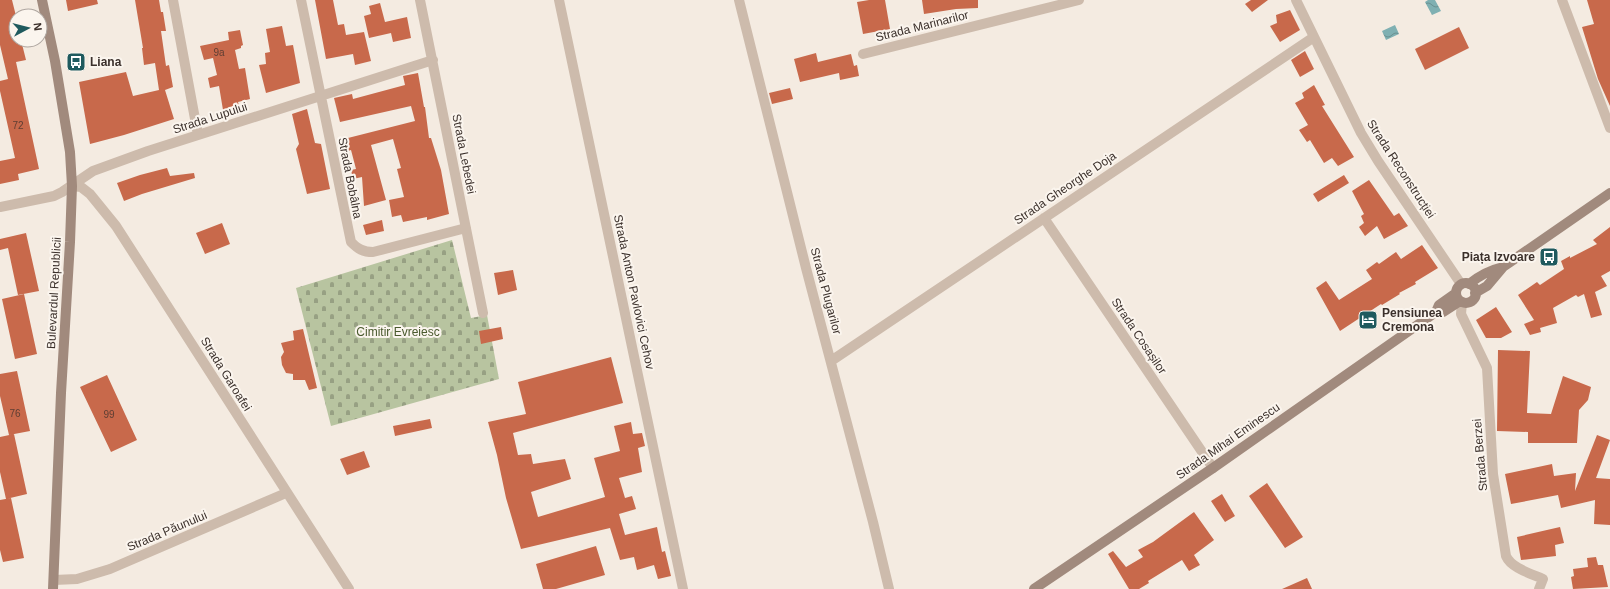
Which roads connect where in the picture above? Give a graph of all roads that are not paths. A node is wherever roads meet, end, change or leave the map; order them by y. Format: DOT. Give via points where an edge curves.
graph roads {
  1 [pos="42,0"];
  2 [pos="173,0"];
  3 [pos="301,0"];
  4 [pos="420,0"];
  5 [pos="559,0"];
  6 [pos="739,0"];
  7 [pos="1079,0"];
  8 [pos="1296,0"];
  9 [pos="1562,0"];
  10 [pos="1314,37"];
  11 [pos="863,54"];
  12 [pos="433,60"];
  13 [pos="320,96"];
  14 [pos="1610,128"];
  15 [pos="198,135"];
  16 [pos="72,186"];
  17 [pos="1610,193"];
  18 [pos="0,207"];
  19 [pos="1044,218"];
  20 [pos="466,228"];
  21 [pos="1503,267"];
  22 [pos="1475,292"];
  23 [pos="1462,293"];
  24 [pos="483,313"];
  25 [pos="831,361"];
  26 [pos="1213,468"];
  27 [pos="286,493"];
  28 [pos="54,585"];
  29 [pos="349,589"];
  30 [pos="683,589"];
  31 [pos="889,589"];
  32 [pos="1034,589"];
  33 [pos="1539,589"];
  1 -- 16 [label="main road, Bulevardul Republicii" via="70,152"];
  2 -- 15 [label="street"];
  3 -- 13 [label="street, Strada Bobâlna"];
  4 -- 12 [label="street, Strada Lebedei"];
  5 -- 30 [label="street, Strada Anton Pavlovici Cehov"];
  6 -- 25 [label="street, Strada Plugarilor"];
  7 -- 11 [label="street, Strada Marinarilor"];
  8 -- 10 [label="street, Strada Reconstrucției"];
  9 -- 14 [label="street"];
  10 -- 19 [label="street, Strada Gheorghe Doja"];
  10 -- 23 [label="street, Strada Reconstrucției" via="1361,133"];
  12 -- 13 [label="street, Strada Lupului"];
  12 -- 20 [label="street, Strada Lebedei"];
  13 -- 15 [label="street, Strada Lupului"];
  13 -- 20 [label="street, Strada Bobâlna" via="348,231 351,242 358,249 373,252"];
  15 -- 16 [label="street, Strada Lupului" via="93,171"];
  16 -- 18 [label="street, Strada Lupului" via="54,196"];
  16 -- 27 [label="street, Strada Garoafei" via="81,187 90,194 116,226"];
  16 -- 28 [label="main road, Bulevardul Republicii"];
  17 -- 21 [label="main road, Strada Mihai Eminescu"];
  19 -- 25 [label="street, Strada Gheorghe Doja"];
  19 -- 26 [label="street, Strada Cosașilor"];
  20 -- 24 [label="street, Strada Lebedei"];
  21 -- 22 [label="main road, Strada Mihai Eminescu" via="1487,286"];
  21 -- 23 [label="main road, Strada Mihai Eminescu" via="1480,275"];
  22 -- 23 [label="main road" via="1474,288"];
  22 -- 23 [label="main road, Strada Mihai Eminescu" via="1474,298 1470,301"];
  23 -- 26 [label="main road, Strada Mihai Eminescu" via="1443,312 1436,312"];
  23 -- 33 [label="street, Strada Berzei" via="1461,314 1487,368 1493,474 1506,556 1508,561 1543,579"];
  25 -- 31 [label="street, Strada Plugarilor"];
  26 -- 32 [label="main road, Strada Mihai Eminescu"];
  27 -- 28 [label="street, Strada Păunului" via="110,569"];
  27 -- 29 [label="street, Strada Garoafei"];
}
